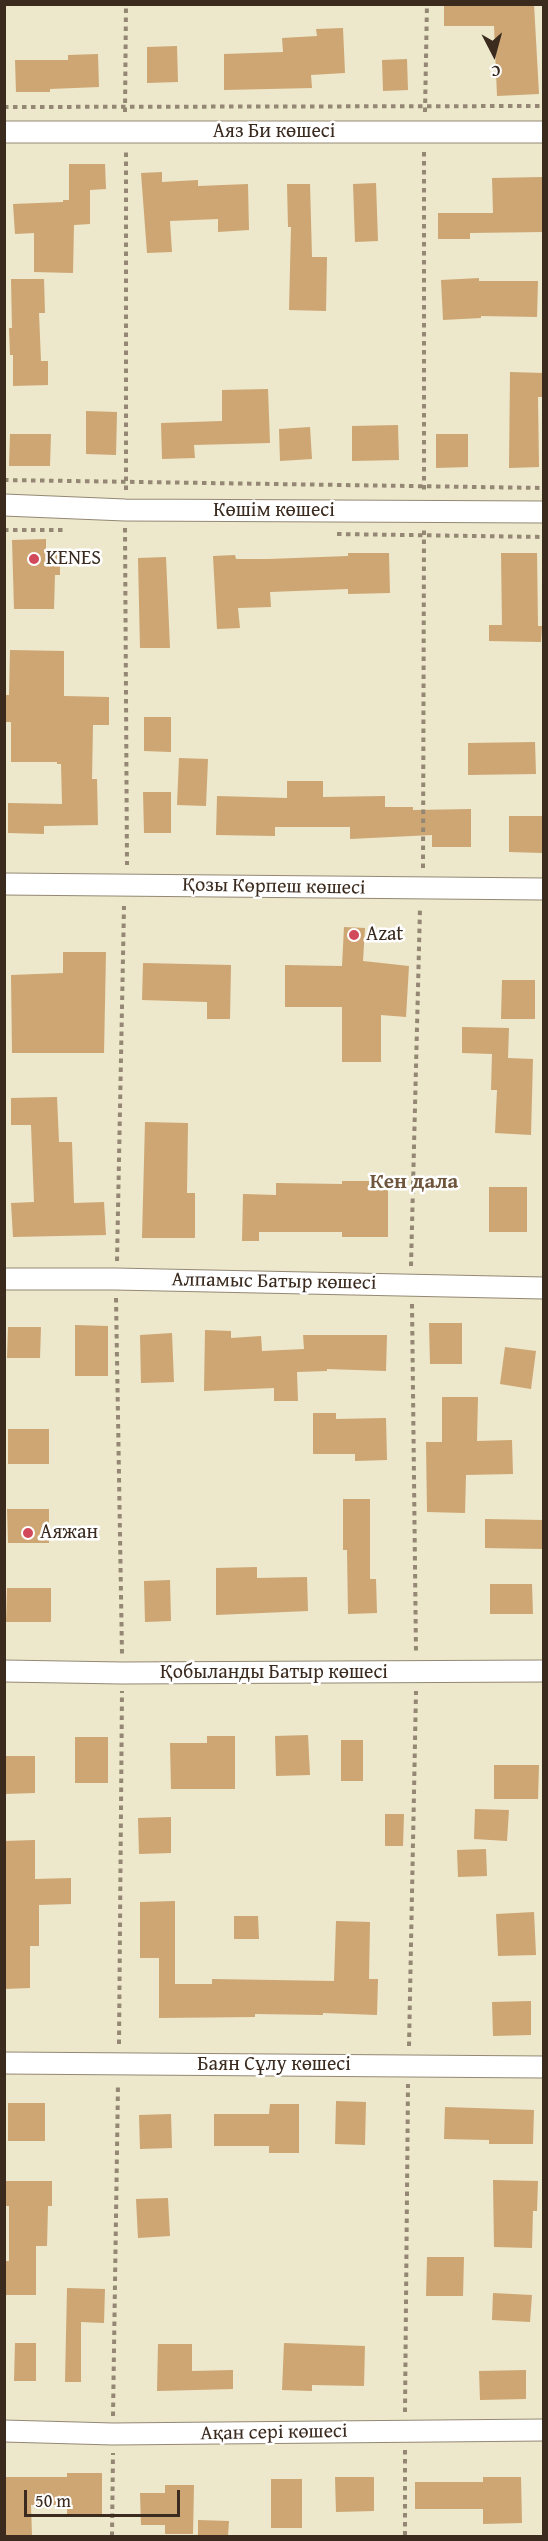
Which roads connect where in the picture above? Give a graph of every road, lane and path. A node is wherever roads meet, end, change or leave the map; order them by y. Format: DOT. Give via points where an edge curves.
graph roads {
  1 [pos="126,4"];
  2 [pos="427,4"];
  3 [pos="125,106"];
  4 [pos="426,106"];
  5 [pos="543,106"];
  6 [pos="4,107"];
  7 [pos="4,132"];
  8 [pos="126,132"];
  9 [pos="424,132"];
  10 [pos="543,132"];
  11 [pos="4,480"];
  12 [pos="126,482"];
  13 [pos="425,487"];
  14 [pos="543,488"];
  15 [pos="4,506"];
  16 [pos="125,510"];
  17 [pos="423,512"];
  18 [pos="543,512"];
  19 [pos="4,884"];
  20 [pos="124,885"];
  21 [pos="421,888"];
  22 [pos="543,889"];
  23 [pos="4,1279"];
  24 [pos="116,1279"];
  25 [pos="412,1285"];
  26 [pos="543,1288"];
  27 [pos="4,1671"];
  28 [pos="543,1671"];
  29 [pos="122,1673"];
  30 [pos="416,1673"];
  31 [pos="4,2063"];
  32 [pos="118,2064"];
  33 [pos="408,2066"];
  34 [pos="543,2067"];
  35 [pos="543,2430"];
  36 [pos="4,2431"];
  37 [pos="405,2432"];
  38 [pos="113,2434"];
  39 [pos="112,2536"];
  40 [pos="405,2536"];
  1 -- 3 [label="path"];
  2 -- 4 [label="path"];
  3 -- 4 [label="path"];
  3 -- 6 [label="path"];
  3 -- 8 [label="path"];
  4 -- 5 [label="path"];
  4 -- 9 [label="path"];
  7 -- 8 [label="street, Аяз Би көшесі"];
  8 -- 9 [label="street, Аяз Би көшесі"];
  8 -- 12 [label="path"];
  9 -- 10 [label="street, Аяз Би көшесі"];
  9 -- 13 [label="path"];
  11 -- 12 [label="path"];
  12 -- 13 [label="path"];
  12 -- 16 [label="path"];
  13 -- 14 [label="path"];
  13 -- 17 [label="path"];
  15 -- 16 [label="street, Көшім көшесі"];
  16 -- 17 [label="street, Көшім көшесі"];
  16 -- 20 [label="path"];
  17 -- 18 [label="street, Көшім көшесі"];
  17 -- 21 [label="path"];
  19 -- 20 [label="street, Қозы Көрпеш көшесі"];
  20 -- 21 [label="street, Қозы Көрпеш көшесі"];
  20 -- 24 [label="path"];
  21 -- 22 [label="street, Қозы Көрпеш көшесі"];
  21 -- 25 [label="path"];
  23 -- 24 [label="street, Алпамыс Батыр көшесі"];
  24 -- 25 [label="street, Алпамыс Батыр көшесі"];
  24 -- 29 [label="path"];
  25 -- 26 [label="street, Алпамыс Батыр көшесі"];
  25 -- 30 [label="path"];
  27 -- 29 [label="street, Қобыланды Батыр көшесі"];
  28 -- 30 [label="street, Қобыланды Батыр көшесі"];
  29 -- 30 [label="street, Қобыланды Батыр көшесі"];
  29 -- 32 [label="path"];
  30 -- 33 [label="path"];
  31 -- 32 [label="street, Баян Сұлу көшесі"];
  32 -- 33 [label="street, Баян Сұлу көшесі"];
  32 -- 38 [label="path"];
  33 -- 34 [label="street, Баян Сұлу көшесі"];
  33 -- 37 [label="path"];
  35 -- 37 [label="street, Ақан сері көшесі"];
  36 -- 38 [label="street, Ақан сері көшесі"];
  37 -- 38 [label="street, Ақан сері көшесі"];
  37 -- 40 [label="path"];
  38 -- 39 [label="path"];
}
